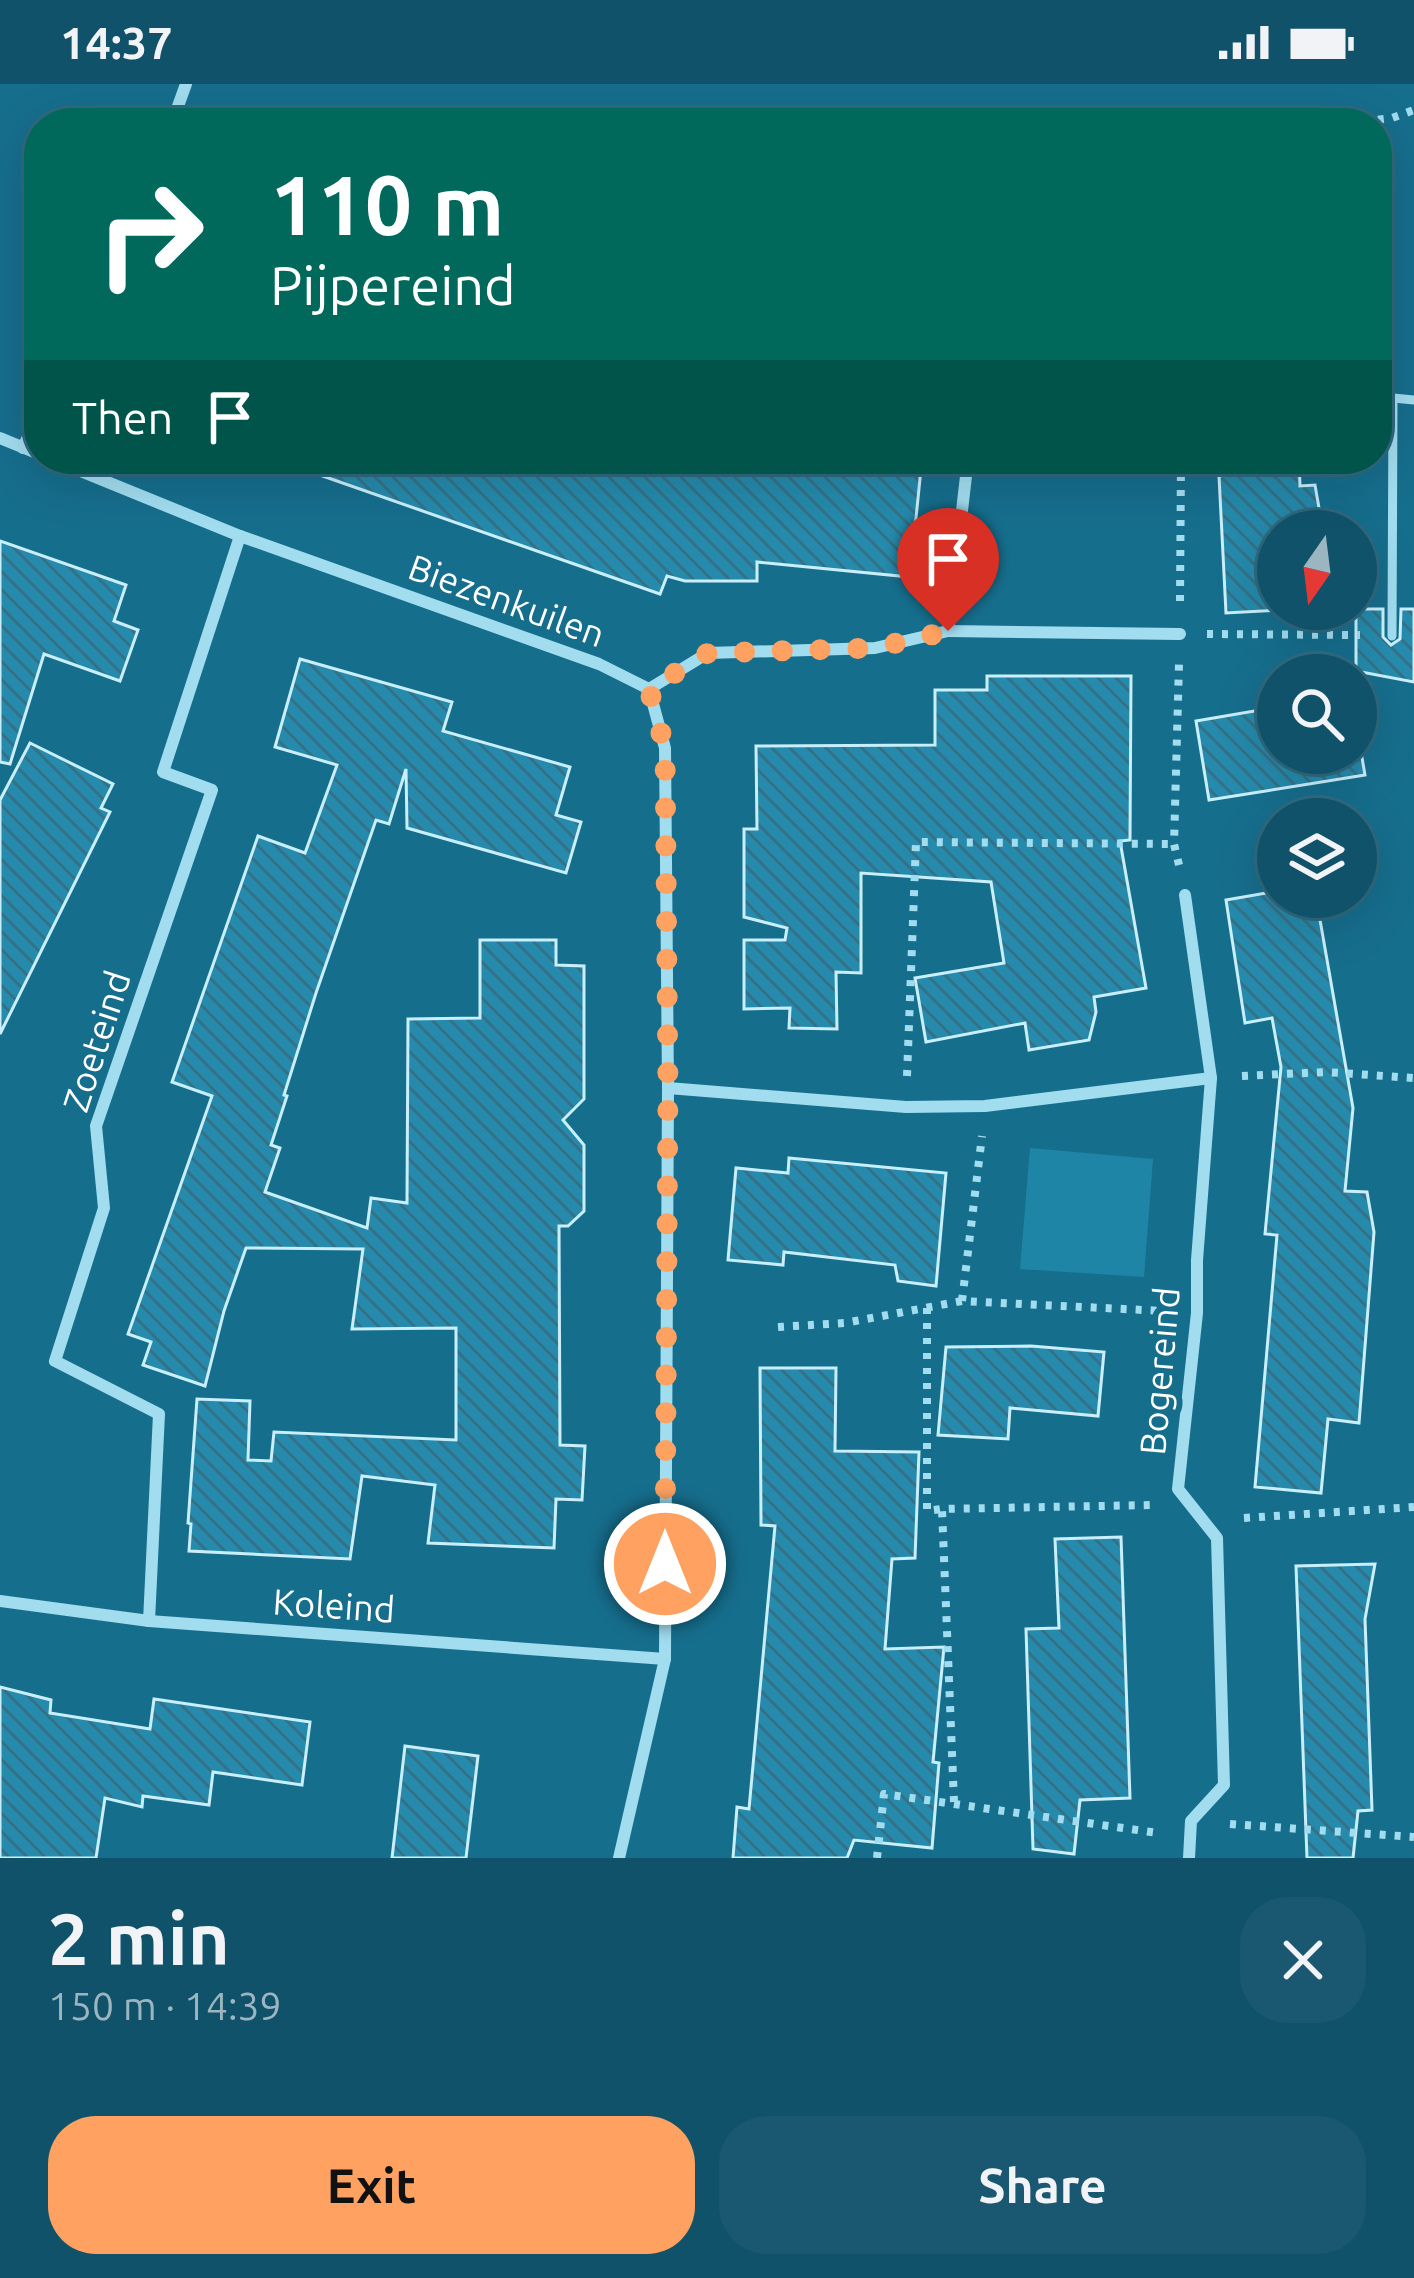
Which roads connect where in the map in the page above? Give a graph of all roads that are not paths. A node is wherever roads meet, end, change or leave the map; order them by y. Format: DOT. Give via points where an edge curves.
graph roads {
  1 [pos="1414,400"];
  2 [pos="0,438"];
  3 [pos="23,448"];
  4 [pos="88,474"];
  5 [pos="966,474"];
  6 [pos="240,536"];
  7 [pos="948,631"];
  8 [pos="1180,634"];
  9 [pos="1392,636"];
  10 [pos="649,689"];
  11 [pos="1185,895"];
  12 [pos="1211,1078"];
  13 [pos="668,1088"];
  14 [pos="0,1601"];
  15 [pos="149,1622"];
  16 [pos="664,1659"];
  17 [pos="619,1858"];
  18 [pos="1189,1858"];
  1 -- 9 [label="lane" via="1394,398"];
  2 -- 3 [label="street"];
  4 -- 6 [label="street, Biezenkuilen"];
  5 -- 7 [label="street"];
  6 -- 10 [label="street, Biezenkuilen"];
  6 -- 15 [label="street, Zoeteind" via="163,772 212,790 96,1126 104,1208 55,1361 159,1414"];
  7 -- 8 [label="street"];
  7 -- 10 [label="street" via="875,648 708,653"];
  10 -- 13 [label="street" via="665,748"];
  11 -- 12 [label="street, Bogereind"];
  12 -- 13 [label="street" via="985,1106"];
  12 -- 18 [label="street, Bogereind" via="1178,1490 1217,1538 1224,1785 1191,1821"];
  13 -- 16 [label="street"];
  14 -- 15 [label="street, Koleind"];
  15 -- 16 [label="street, Koleind"];
  16 -- 17 [label="street"];
}
